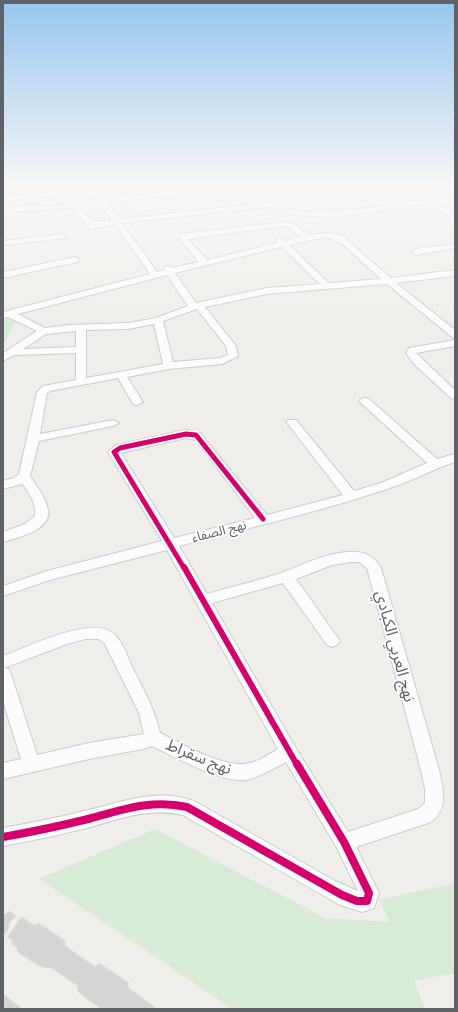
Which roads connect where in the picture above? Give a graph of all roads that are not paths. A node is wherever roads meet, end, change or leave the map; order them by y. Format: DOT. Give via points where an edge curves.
graph roads {
  1 [pos="126,232"];
  2 [pos="215,232"];
  3 [pos="302,232"];
  4 [pos="63,236"];
  5 [pos="308,236"];
  6 [pos="281,242"];
  7 [pos="3,243"];
  8 [pos="455,246"];
  9 [pos="416,252"];
  10 [pos="74,260"];
  11 [pos="203,262"];
  12 [pos="169,270"];
  13 [pos="154,273"];
  14 [pos="455,274"];
  15 [pos="3,275"];
  16 [pos="390,281"];
  17 [pos="327,286"];
  18 [pos="197,306"];
  19 [pos="5,313"];
  20 [pos="158,320"];
  21 [pos="81,328"];
  22 [pos="44,331"];
  23 [pos="455,335"];
  24 [pos="455,343"];
  25 [pos="81,350"];
  26 [pos="7,354"];
  27 [pos="169,366"];
  28 [pos="121,375"];
  29 [pos="81,382"];
  30 [pos="455,396"];
  31 [pos="365,401"];
  32 [pos="137,402"];
  33 [pos="292,422"];
  34 [pos="113,423"];
  35 [pos="33,439"];
  36 [pos="455,458"];
  37 [pos="434,464"];
  38 [pos="25,478"];
  39 [pos="3,485"];
  40 [pos="351,496"];
  41 [pos="263,519"];
  42 [pos="3,537"];
  43 [pos="170,543"];
  44 [pos="286,576"];
  45 [pos="3,591"];
  46 [pos="202,601"];
  47 [pos="332,641"];
  48 [pos="3,662"];
  49 [pos="3,674"];
  50 [pos="153,738"];
  51 [pos="289,752"];
  52 [pos="31,764"];
  53 [pos="3,771"];
  54 [pos="3,837"];
  55 [pos="344,842"];
  1 -- 13 [label="street"];
  2 -- 11 [label="street" via="184,236 187,244"];
  3 -- 5 [label="street"];
  4 -- 7 [label="street"];
  5 -- 6 [label="street"];
  5 -- 16 [label="street" via="338,237"];
  6 -- 11 [label="street"];
  6 -- 17 [label="street"];
  8 -- 9 [label="street"];
  10 -- 15 [label="street"];
  11 -- 12 [label="street"];
  12 -- 13 [label="street"];
  12 -- 18 [label="street"];
  13 -- 19 [label="street"];
  14 -- 16 [label="street"];
  16 -- 17 [label="street"];
  16 -- 23 [label="street"];
  17 -- 18 [label="street" via="267,291"];
  18 -- 20 [label="street"];
  18 -- 27 [label="street" via="231,346 233,356 222,361"];
  19 -- 22 [label="street"];
  20 -- 21 [label="street" via="128,326"];
  20 -- 27 [label="street"];
  21 -- 22 [label="street"];
  21 -- 25 [label="street"];
  22 -- 26 [label="street"];
  24 -- 30 [label="street" via="413,350 411,353"];
  25 -- 26 [label="street"];
  25 -- 29 [label="street"];
  27 -- 28 [label="street"];
  28 -- 29 [label="street"];
  28 -- 32 [label="street"];
  29 -- 35 [label="street" via="57,385 42,392"];
  31 -- 37 [label="street"];
  33 -- 40 [label="street"];
  34 -- 35 [label="street"];
  35 -- 38 [label="street"];
  36 -- 37 [label="street, نهج الصفاء"];
  37 -- 40 [label="street, نهج الصفاء" via="413,475"];
  38 -- 39 [label="street"];
  38 -- 42 [label="street" via="42,508 43,516 40,522 31,528"];
  40 -- 41 [label="street, نهج الصفاء"];
  41 -- 43 [label="street, نهج الصفاء"];
  41 -- 43 [label="street" via="210,449 196,435 186,434 116,450 114,456"];
  43 -- 45 [label="street, نهج الصفاء" via="47,576"];
  43 -- 46 [label="street"];
  44 -- 46 [label="street, نهج العربي الكبادي"];
  44 -- 47 [label="street"];
  44 -- 55 [label="street, نهج العربي الكبادي" via="339,558 364,558 370,562 377,576 430,770 435,797 431,812"];
  46 -- 51 [label="street"];
  48 -- 50 [label="street" via="78,635 95,632 107,636 147,713"];
  49 -- 52 [label="street"];
  50 -- 51 [label="street, نهج سقراط" via="204,761 240,772 253,770"];
  50 -- 52 [label="street" via="133,745"];
  51 -- 55 [label="street"];
  52 -- 53 [label="street"];
  54 -- 55 [label="street" via="60,826 132,805 174,803 193,810 328,888 348,897 366,901 369,893"];
}
